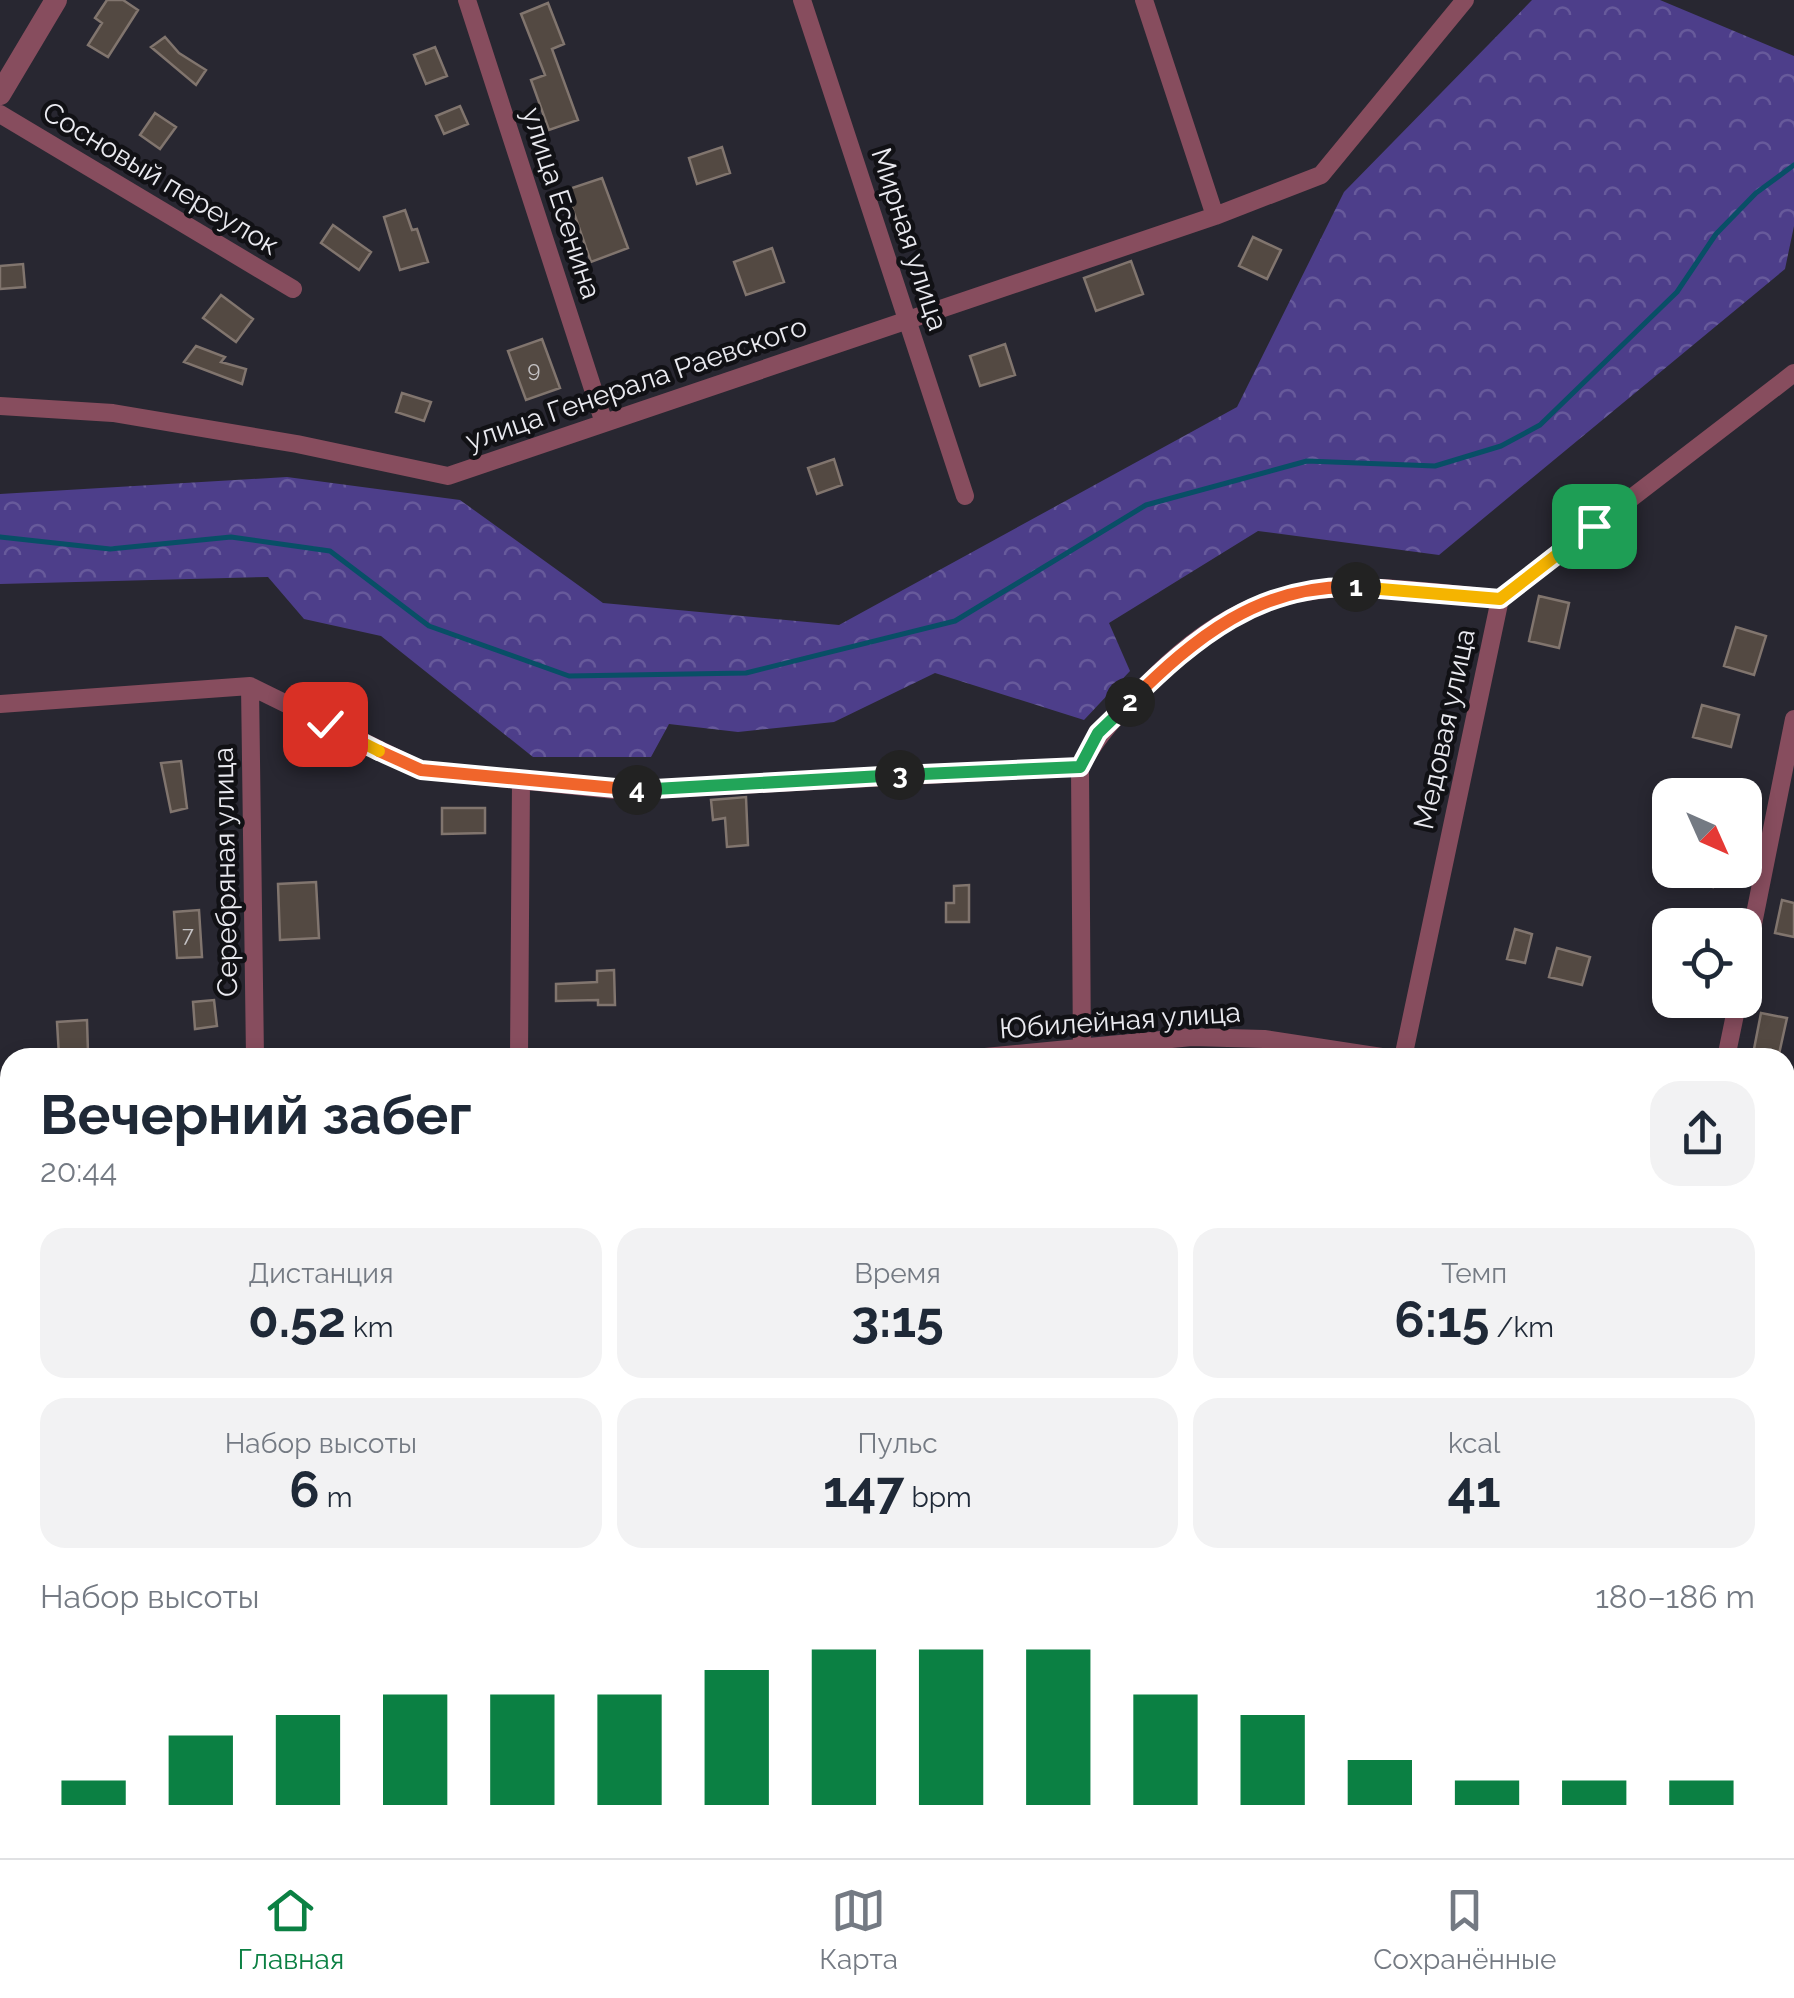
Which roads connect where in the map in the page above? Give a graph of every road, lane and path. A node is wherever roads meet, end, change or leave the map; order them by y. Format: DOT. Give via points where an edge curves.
graph roads {
  1 [pos="56,0"];
  2 [pos="466,0"];
  3 [pos="802,0"];
  4 [pos="1144,0"];
  5 [pos="1465,0"];
  6 [pos="0,94"];
  7 [pos="0,114"];
  8 [pos="1215,216"];
  9 [pos="293,289"];
  10 [pos="908,319"];
  11 [pos="1791,382"];
  12 [pos="0,406"];
  13 [pos="604,423"];
  14 [pos="964,496"];
  15 [pos="1500,599"];
  16 [pos="250,686"];
  17 [pos="0,704"];
  18 [pos="1794,719"];
  19 [pos="1080,767"];
  20 [pos="522,780"];
  21 [pos="1756,908"];
  22 [pos="1734,1018"];
  23 [pos="255,1048"];
  24 [pos="518,1048"];
  25 [pos="1082,1048"];
  26 [pos="1116,1048"];
  27 [pos="1314,1048"];
  28 [pos="1405,1048"];
  29 [pos="1728,1048"];
  1 -- 6 [label="street"];
  2 -- 13 [label="street, улица Есенина"];
  3 -- 10 [label="street, Мирная улица"];
  4 -- 8 [label="street"];
  5 -- 8 [label="street, улица Генерала Раевского" via="1321,175"];
  7 -- 9 [label="street, Сосновый переулок"];
  8 -- 10 [label="street, улица Генерала Раевского"];
  10 -- 13 [label="street, улица Генерала Раевского"];
  10 -- 14 [label="street, Мирная улица"];
  11 -- 15 [label="street, Медовая улица"];
  12 -- 13 [label="street, улица Генерала Раевского" via="113,413 448,476"];
  15 -- 19 [label="street" via="1322,586 1246,608 1162,669 1098,733"];
  15 -- 28 [label="street, Медовая улица"];
  16 -- 17 [label="street"];
  16 -- 20 [label="street" via="421,770"];
  16 -- 23 [label="street, Серебряная улица"];
  18 -- 21 [label="street"];
  19 -- 20 [label="street" via="625,791"];
  19 -- 25 [label="street"];
  20 -- 24 [label="street"];
  22 -- 29 [label="street"];
  26 -- 27 [label="street, Юбилейная улица" via="1192,1037"];
}
